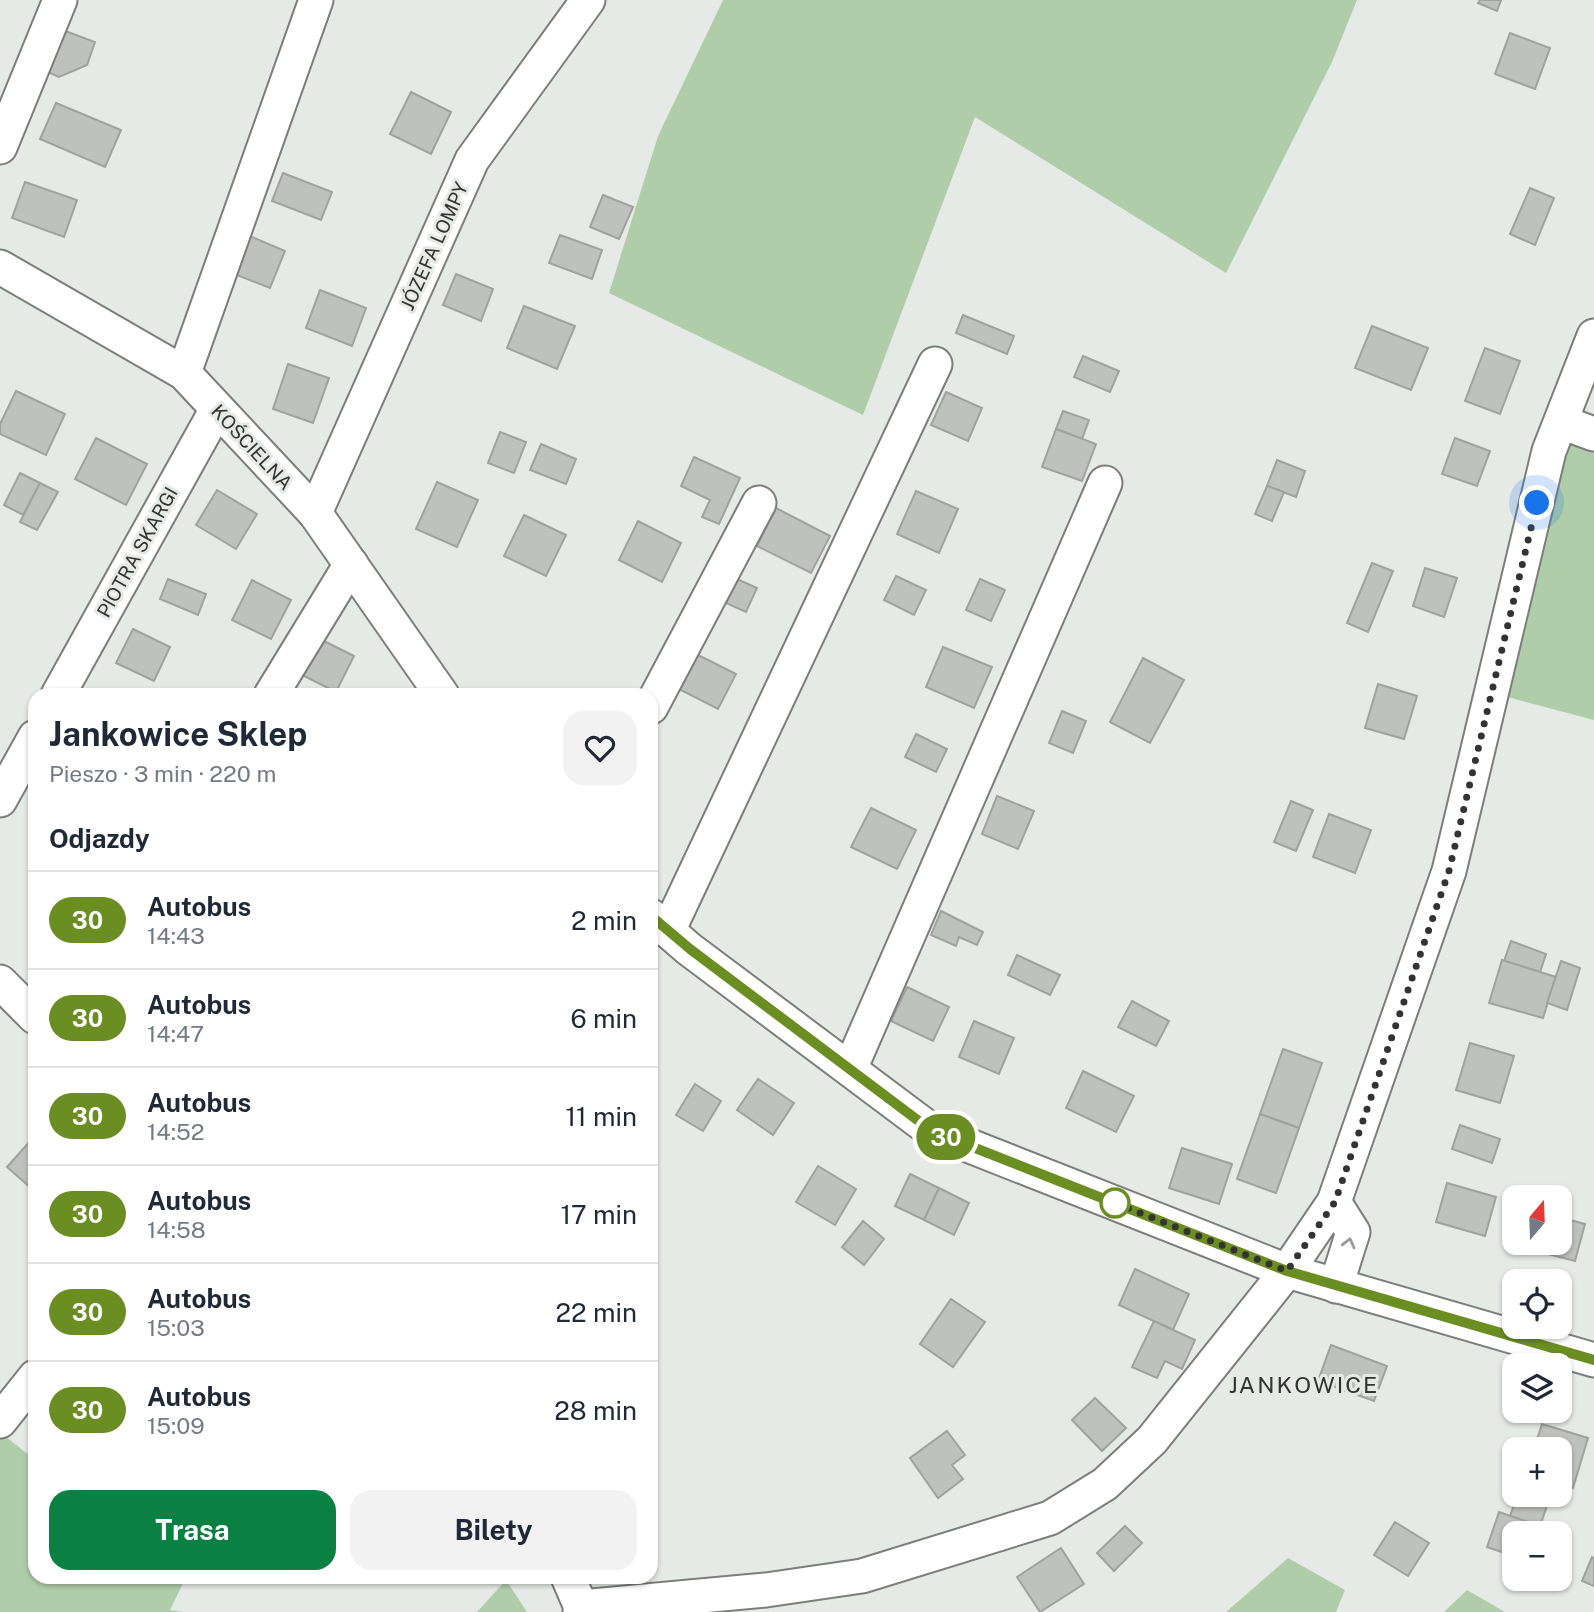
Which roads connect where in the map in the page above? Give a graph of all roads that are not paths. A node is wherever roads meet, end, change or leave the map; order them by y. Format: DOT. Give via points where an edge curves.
graph roads {
  1 [pos="60,0"];
  2 [pos="316,0"];
  3 [pos="588,0"];
  4 [pos="0,147"];
  5 [pos="0,267"];
  6 [pos="1594,336"];
  7 [pos="935,364"];
  8 [pos="184,373"];
  9 [pos="217,409"];
  10 [pos="1561,422"];
  11 [pos="1594,434"];
  12 [pos="1105,483"];
  13 [pos="759,503"];
  14 [pos="315,513"];
  15 [pos="351,564"];
  16 [pos="62,688"];
  17 [pos="275,688"];
  18 [pos="437,688"];
  19 [pos="658,694"];
  20 [pos="28,750"];
  21 [pos="0,800"];
  22 [pos="660,923"];
  23 [pos="0,982"];
  24 [pos="28,1010"];
  25 [pos="850,1069"];
  26 [pos="1335,1202"];
  27 [pos="1287,1271"];
  28 [pos="1336,1286"];
  29 [pos="1594,1360"];
  30 [pos="28,1386"];
  31 [pos="0,1421"];
  32 [pos="571,1584"];
  33 [pos="581,1609"];
  1 -- 4 [label="street"];
  2 -- 8 [label="street"];
  3 -- 14 [label="street, JÓZEFA LOMPY" via="472,160"];
  5 -- 8 [label="street, KOŚCIELNA"];
  6 -- 10 [label="street"];
  7 -- 22 [label="street"];
  8 -- 9 [label="street, KOŚCIELNA"];
  9 -- 14 [label="street, KOŚCIELNA"];
  9 -- 16 [label="street, PIOTRA SKARGI"];
  10 -- 11 [label="street"];
  10 -- 26 [label="street" via="1549,451 1449,871"];
  12 -- 25 [label="street"];
  13 -- 19 [label="street"];
  14 -- 15 [label="street, KOŚCIELNA"];
  15 -- 17 [label="street"];
  15 -- 18 [label="street, KOŚCIELNA"];
  20 -- 21 [label="street"];
  22 -- 25 [label="street"];
  23 -- 24 [label="street"];
  25 -- 27 [label="street" via="932,1131"];
  26 -- 27 [label="street"];
  28 -- 26 [label="street, one-way" via="1353,1232"];
  27 -- 28 [label="street"];
  27 -- 33 [label="street" via="1152,1440 1105,1484 1050,1518 862,1576"];
  28 -- 29 [label="street"];
  30 -- 31 [label="street"];
  32 -- 33 [label="street"];
}
